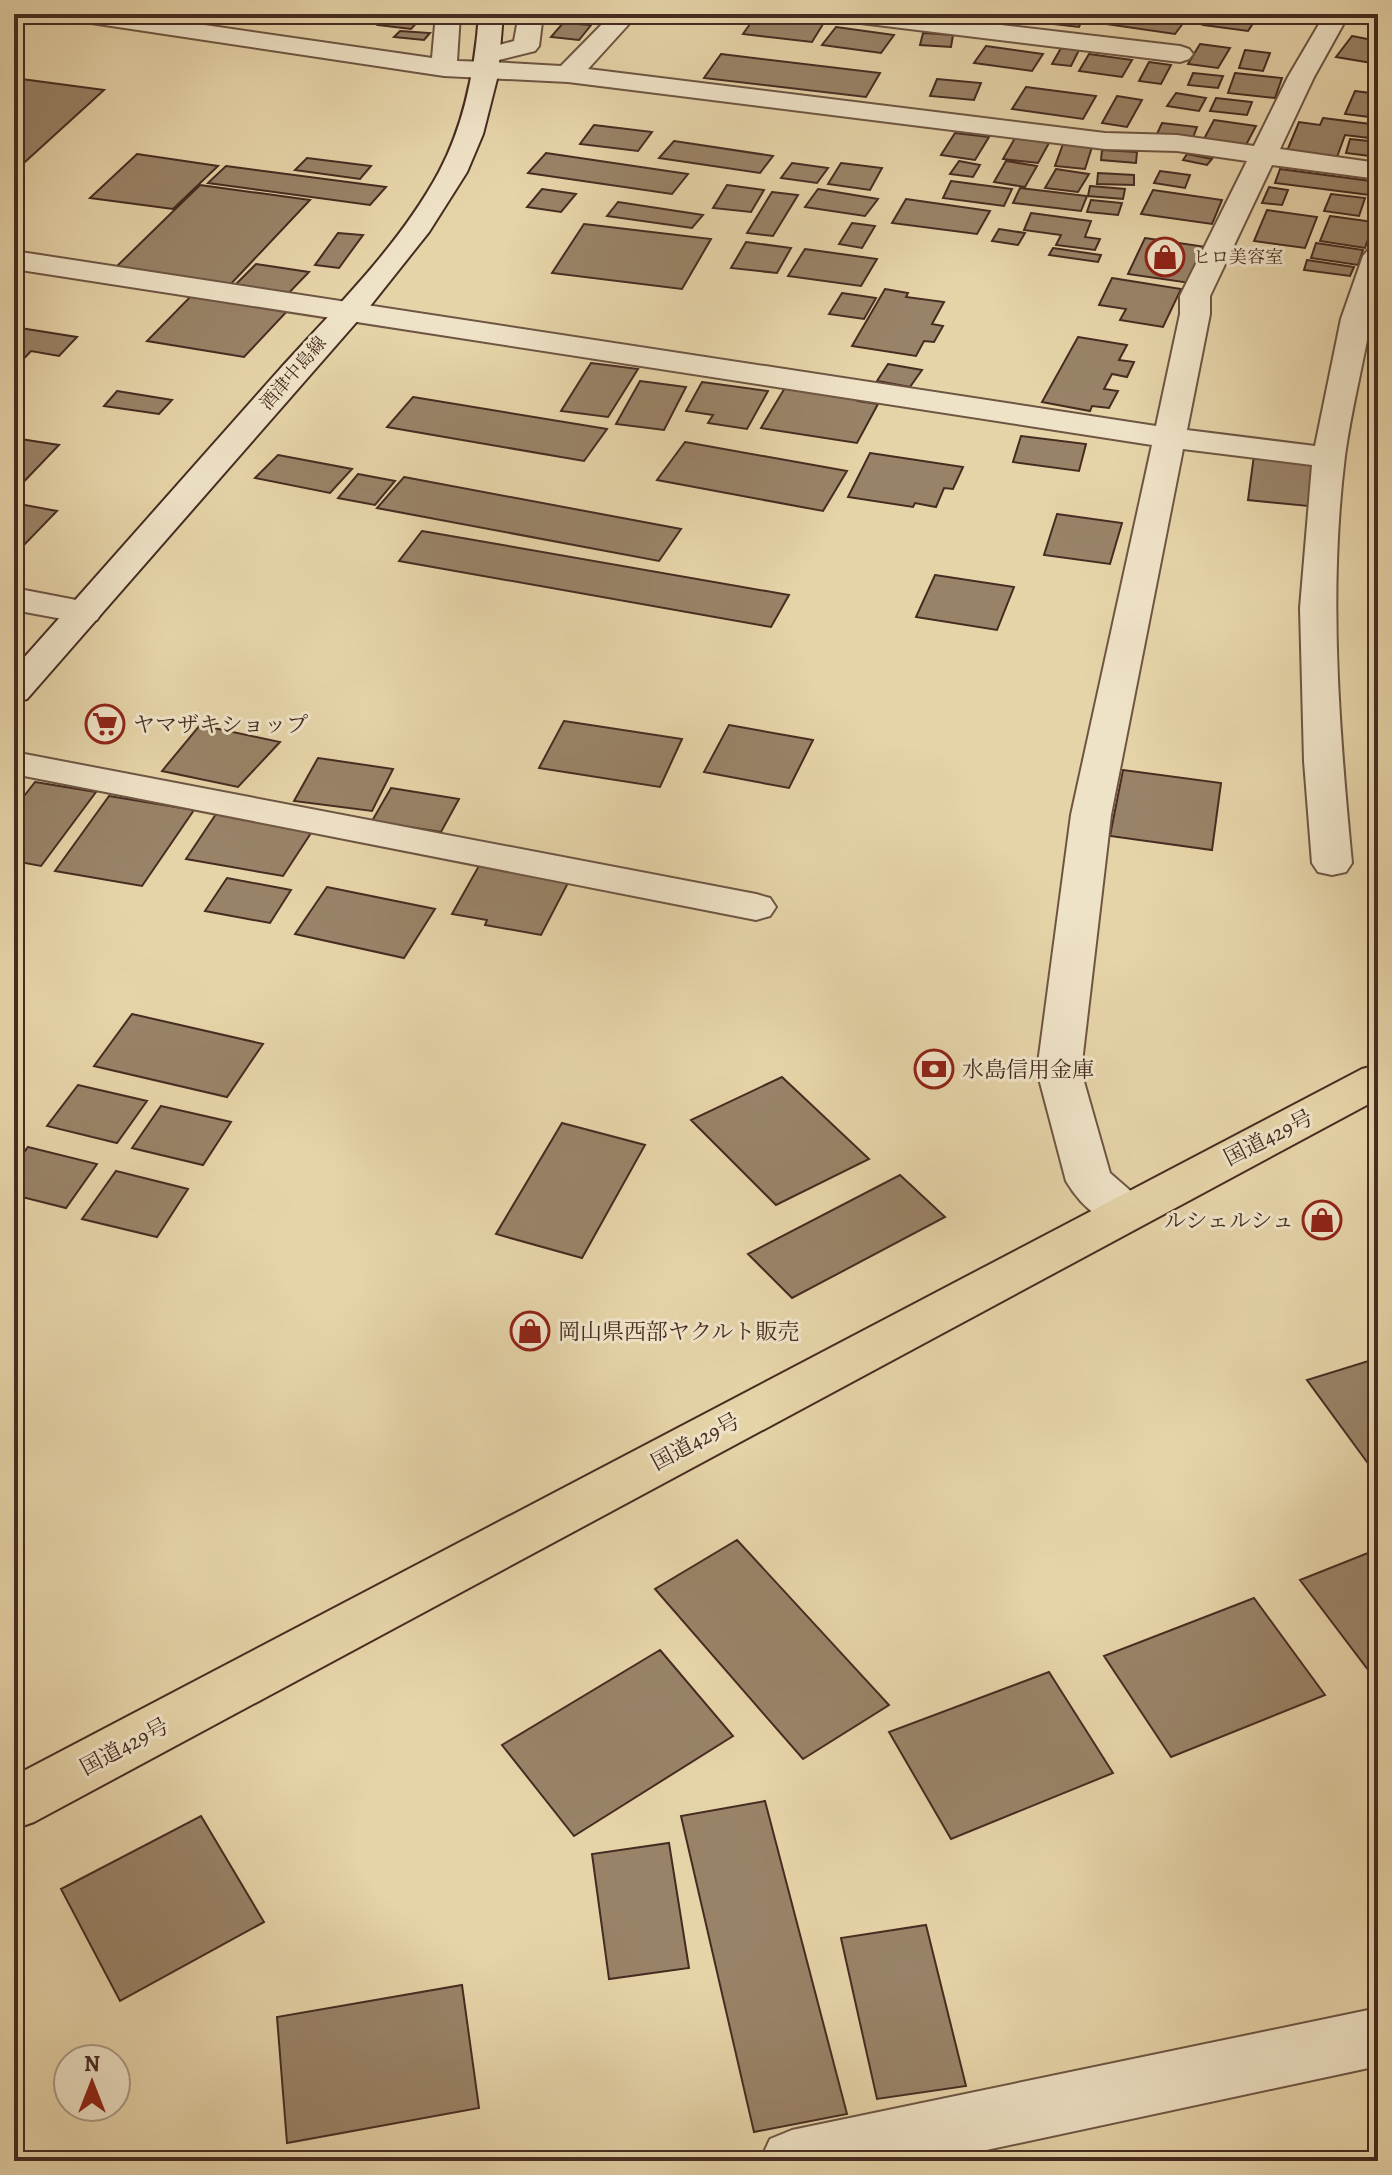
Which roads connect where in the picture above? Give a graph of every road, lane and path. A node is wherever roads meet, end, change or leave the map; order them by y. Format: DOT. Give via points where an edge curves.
graph roads {
  1 [pos="78,14"];
  2 [pos="448,14"];
  3 [pos="491,14"];
  4 [pos="531,14"];
  5 [pos="626,14"];
  6 [pos="844,14"];
  7 [pos="1337,14"];
  8 [pos="1180,54"];
  9 [pos="488,63"];
  10 [pos="444,68"];
  11 [pos="568,74"];
  12 [pos="1265,156"];
  13 [pos="1378,171"];
  14 [pos="1378,256"];
  15 [pos="14,260"];
  16 [pos="346,313"];
  17 [pos="1169,438"];
  18 [pos="1329,457"];
  19 [pos="14,599"];
  20 [pos="84,612"];
  21 [pos="14,691"];
  22 [pos="14,763"];
  23 [pos="1332,863"];
  24 [pos="756,907"];
  25 [pos="1378,1080"];
  26 [pos="1125,1212"];
  27 [pos="14,1804"];
  28 [pos="1378,2037"];
  29 [pos="792,2161"];
  1 -- 10 [label="street"];
  2 -- 10 [label="street"];
  3 -- 9 [label="street, 酒津中島線"];
  4 -- 9 [label="street" via="526,46"];
  5 -- 11 [label="street"];
  6 -- 8 [label="street"];
  7 -- 12 [label="street"];
  9 -- 10 [label="street"];
  9 -- 11 [label="street"];
  9 -- 16 [label="street, 酒津中島線" via="476,120 453,172 424,219"];
  11 -- 12 [label="street"];
  12 -- 13 [label="street"];
  12 -- 17 [label="street" via="1195,296"];
  14 -- 18 [label="street" via="1356,319"];
  15 -- 16 [label="street"];
  16 -- 17 [label="street"];
  16 -- 20 [label="street, 酒津中島線"];
  17 -- 18 [label="street"];
  17 -- 26 [label="street" via="1091,815 1059,1071 1089,1181"];
  18 -- 23 [label="street" via="1318,608"];
  19 -- 20 [label="street"];
  20 -- 21 [label="street, 酒津中島線"];
  22 -- 24 [label="street"];
  25 -- 26 [label="highway, 国道429号"];
  26 -- 27 [label="highway, 国道429号"];
  28 -- 29 [label="street"];
}
